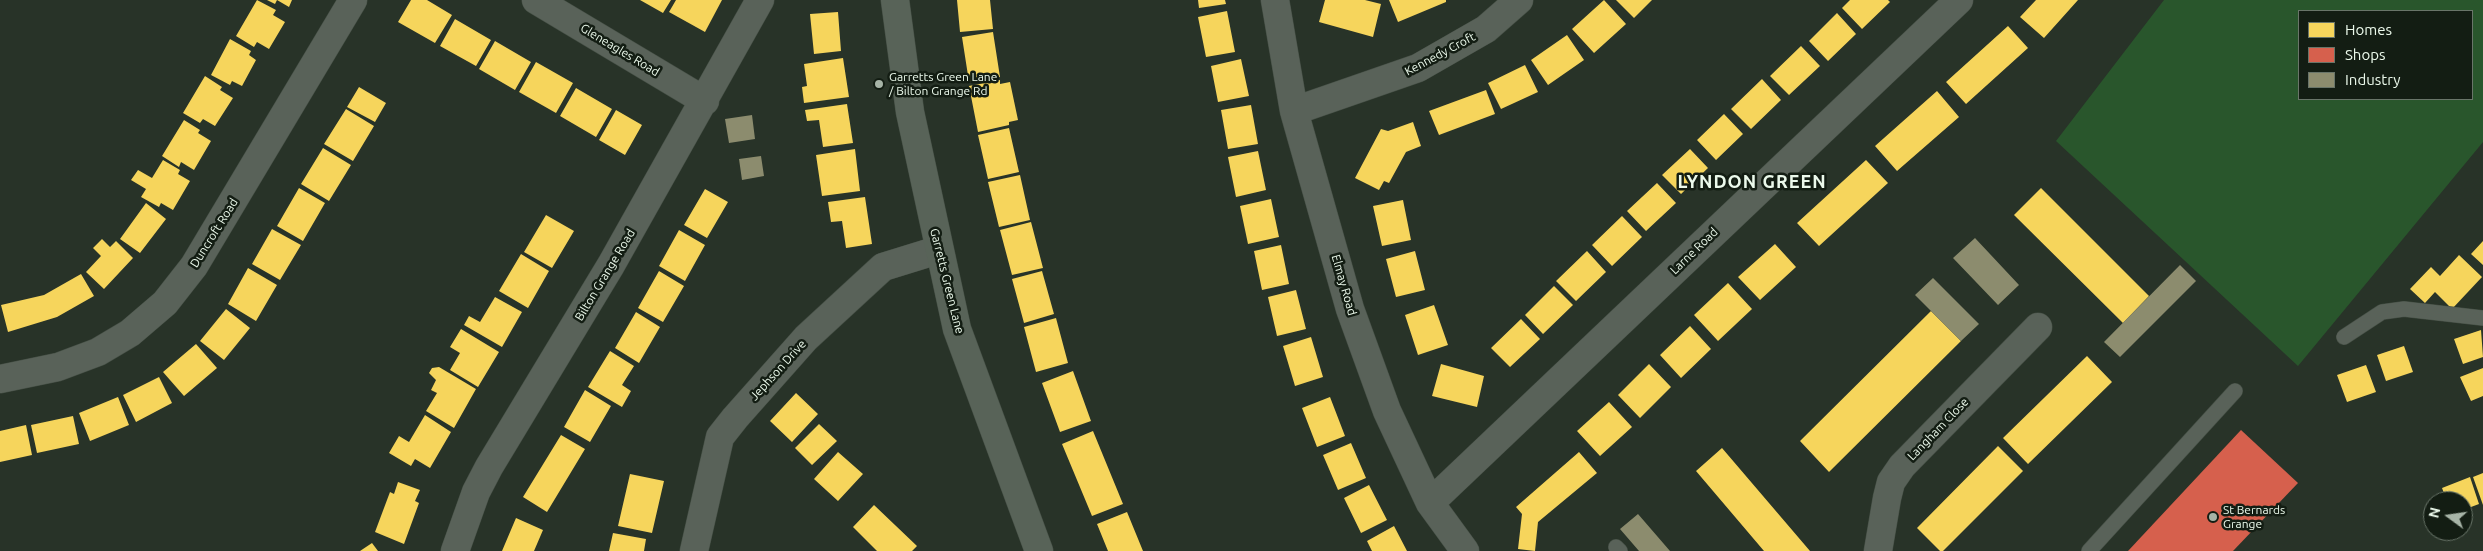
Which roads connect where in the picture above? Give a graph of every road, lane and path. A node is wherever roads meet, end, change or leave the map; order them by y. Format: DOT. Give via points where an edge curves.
graph roads {
  1 [pos="353,0"];
  2 [pos="536,0"];
  3 [pos="760,0"];
  4 [pos="895,0"];
  5 [pos="1275,0"];
  6 [pos="1519,0"];
  7 [pos="1959,0"];
  8 [pos="705,101"];
  9 [pos="1294,111"];
  10 [pos="938,250"];
  11 [pos="2483,318"];
  12 [pos="2038,327"];
  13 [pos="2344,337"];
  14 [pos="0,379"];
  15 [pos="2235,391"];
  16 [pos="1430,503"];
  17 [pos="455,551"];
  18 [pos="694,551"];
  19 [pos="1039,551"];
  20 [pos="1464,551"];
  21 [pos="1878,551"];
  22 [pos="2089,551"];
  1 -- 14 [label="street, Duncroft Road" via="194,266 165,303 130,332 98,352 58,366"];
  2 -- 8 [label="street, Gleneagles Road"];
  3 -- 8 [label="street, Bilton Grange Road"];
  4 -- 10 [label="street, Garretts Green Lane" via="910,112"];
  5 -- 9 [label="street, Elmay Road"];
  6 -- 9 [label="street, Kennedy Croft" via="1486,29 1418,68"];
  7 -- 16 [label="street, Larne Road"];
  8 -- 17 [label="street, Bilton Grange Road" via="489,467 476,492"];
  9 -- 16 [label="street, Elmay Road" via="1350,309 1387,411"];
  10 -- 18 [label="street, Jephson Drive" via="883,267 806,338 735,418 720,437"];
  10 -- 19 [label="street, Garretts Green Lane" via="957,329"];
  11 -- 13 [label="lane" via="2397,310 2382,312"];
  12 -- 21 [label="street, Langham Close" via="1902,466 1887,498"];
  15 -- 22 [label="lane"];
  16 -- 20 [label="street, Elmay Road"];
}
